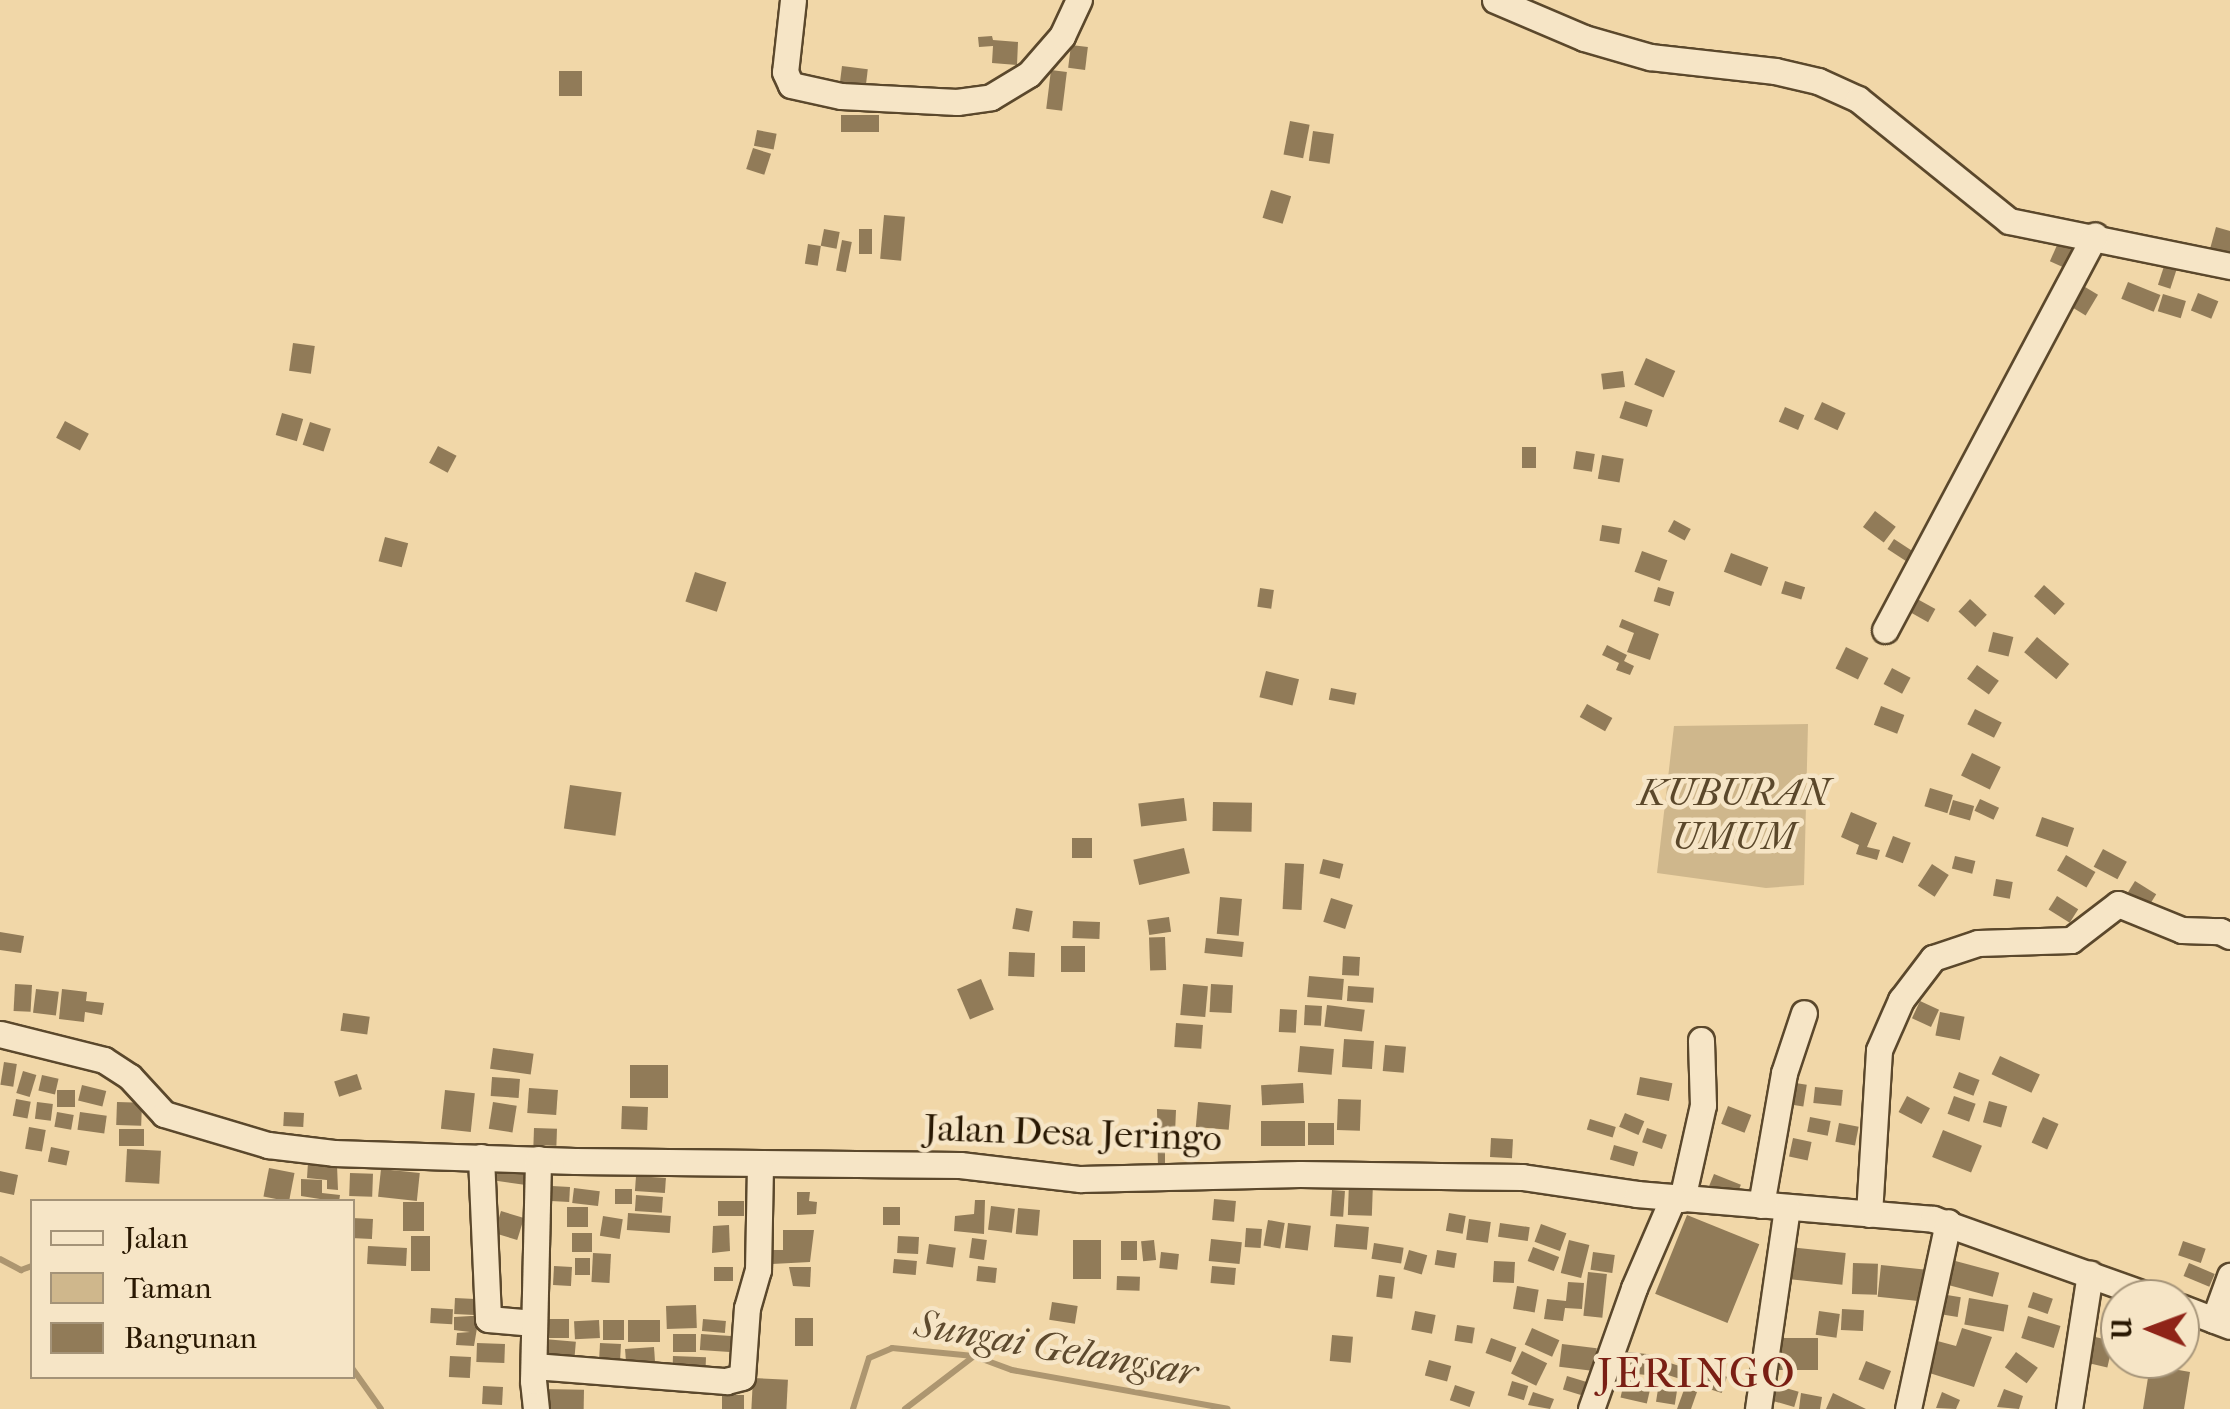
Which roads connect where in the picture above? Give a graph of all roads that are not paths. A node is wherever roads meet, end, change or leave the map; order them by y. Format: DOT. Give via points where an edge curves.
graph roads {
  1 [pos="794,0"];
  2 [pos="1078,0"];
  3 [pos="1495,0"];
  4 [pos="2095,235"];
  5 [pos="2230,266"];
  6 [pos="1886,630"];
  7 [pos="2230,936"];
  8 [pos="1804,1013"];
  9 [pos="0,1034"];
  10 [pos="1701,1040"];
  11 [pos="481,1157"];
  12 [pos="538,1159"];
  13 [pos="760,1166"];
  14 [pos="1678,1198"];
  15 [pos="1761,1205"];
  16 [pos="1788,1208"];
  17 [pos="1869,1214"];
  18 [pos="1948,1222"];
  19 [pos="2090,1274"];
  20 [pos="2230,1276"];
  21 [pos="2104,1279"];
  22 [pos="534,1323"];
  23 [pos="2222,1323"];
  24 [pos="534,1366"];
  25 [pos="536,1409"];
  26 [pos="1590,1409"];
  27 [pos="1758,1409"];
  28 [pos="1908,1409"];
  29 [pos="2069,1409"];
  1 -- 2 [label="street" via="785,72 791,84 840,96 957,102 990,96 1029,74 1062,36"];
  3 -- 4 [label="street" via="1616,49 1818,80 1858,99 2009,221"];
  4 -- 5 [label="street"];
  4 -- 6 [label="street"];
  7 -- 17 [label="street" via="2182,930 2118,904 2072,940 1978,943 1933,958 1901,1000 1879,1050"];
  8 -- 15 [label="street" via="1784,1072"];
  9 -- 11 [label="street, Jalan Desa Jeringo" via="104,1060 164,1114 236,1139 334,1153"];
  10 -- 14 [label="street" via="1703,1105"];
  11 -- 12 [label="street, Jalan Desa Jeringo"];
  11 -- 22 [label="street" via="488,1318"];
  12 -- 13 [label="street, Jalan Desa Jeringo"];
  12 -- 22 [label="street"];
  13 -- 14 [label="street, Jalan Desa Jeringo" via="960,1164 1080,1179 1522,1177"];
  13 -- 24 [label="street" via="758,1270 747,1308 742,1377 726,1382"];
  14 -- 15 [label="street, Jalan Desa Jeringo"];
  14 -- 26 [label="street" via="1634,1288"];
  15 -- 16 [label="street, Jalan Desa Jeringo"];
  16 -- 17 [label="street, Jalan Desa Jeringo"];
  16 -- 27 [label="street"];
  17 -- 18 [label="street, Jalan Desa Jeringo"];
  18 -- 19 [label="street, Jalan Desa Jeringo"];
  18 -- 28 [label="street"];
  19 -- 21 [label="street, Jalan Desa Jeringo"];
  19 -- 29 [label="street"];
  20 -- 23 [label="street"];
  22 -- 24 [label="street"];
  24 -- 25 [label="street"];
}
